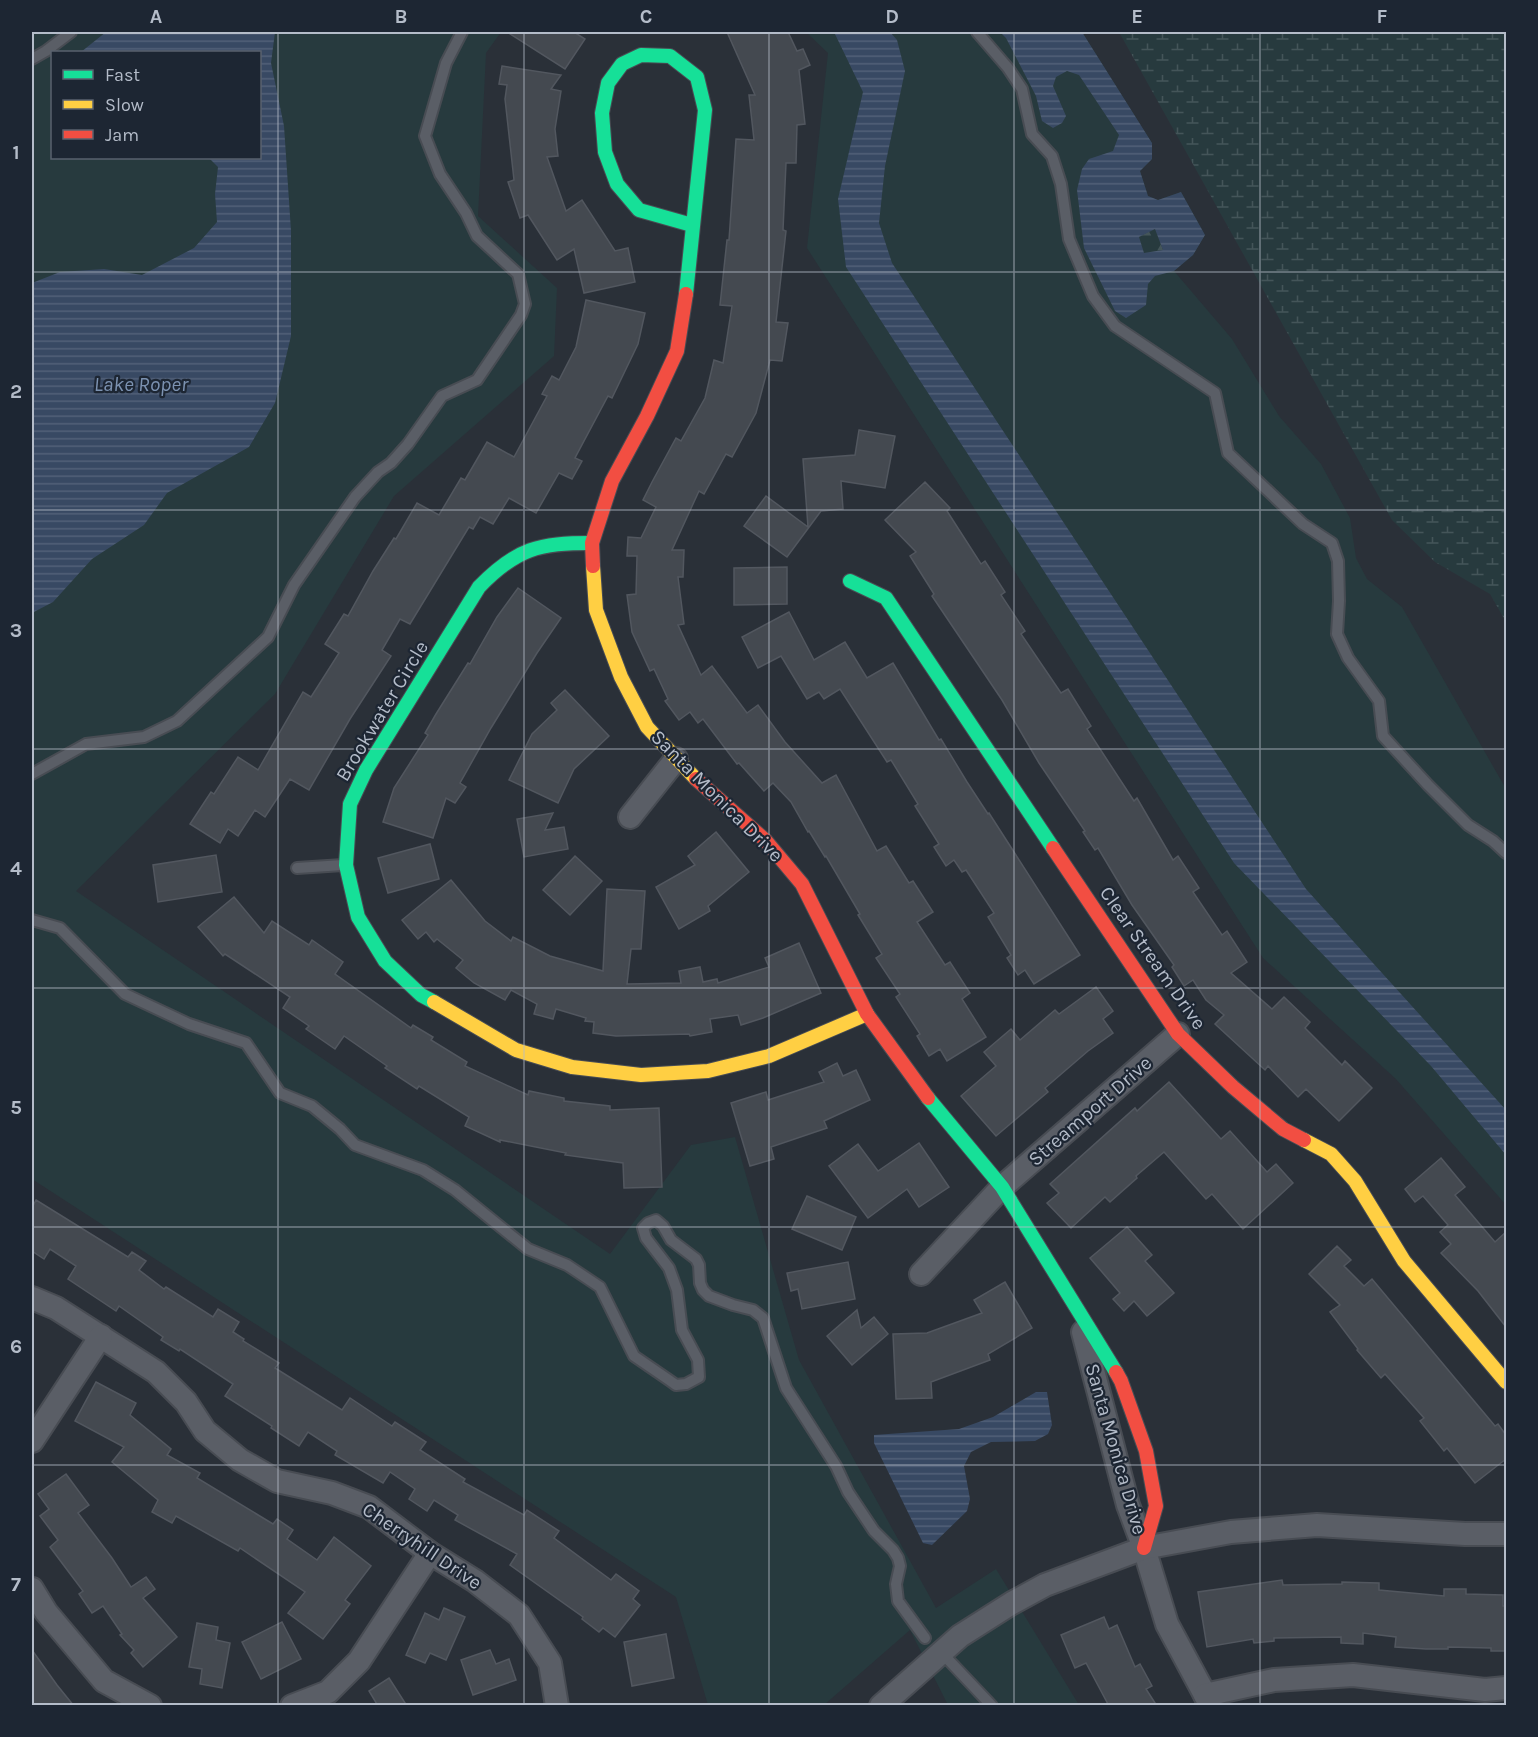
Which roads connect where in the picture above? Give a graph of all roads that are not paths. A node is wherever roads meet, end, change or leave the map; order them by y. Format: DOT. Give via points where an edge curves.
graph roads {
  1 [pos="71,32"];
  2 [pos="462,32"];
  3 [pos="977,32"];
  4 [pos="32,59"];
  5 [pos="692,225"];
  6 [pos="592,543"];
  7 [pos="850,581"];
  8 [pos="676,759"];
  9 [pos="32,774"];
  10 [pos="630,817"];
  11 [pos="1506,853"];
  12 [pos="346,865"];
  13 [pos="297,868"];
  14 [pos="32,920"];
  15 [pos="867,1014"];
  16 [pos="1178,1034"];
  17 [pos="1002,1187"];
  18 [pos="921,1274"];
  19 [pos="32,1298"];
  20 [pos="1077,1310"];
  21 [pos="101,1336"];
  22 [pos="1506,1382"];
  23 [pos="32,1441"];
  24 [pos="1506,1534"];
  25 [pos="1144,1548"];
  26 [pos="430,1552"];
  27 [pos="32,1589"];
  28 [pos="933,1645"];
  29 [pos="1506,1688"];
  30 [pos="1208,1700"];
  31 [pos="150,1706"];
  32 [pos="292,1706"];
  33 [pos="557,1706"];
  34 [pos="880,1706"];
  35 [pos="992,1706"];
  1 -- 4 [label="lane"];
  2 -- 9 [label="lane" via="446,63 425,136 440,174 477,236 518,274 525,304 521,315 477,380 442,396 408,444 355,497 294,585 268,637 260,645 177,722 144,737 86,744"];
  3 -- 11 [label="lane" via="1022,89 1032,134 1052,156 1069,238 1093,296 1115,326 1215,393 1228,453 1303,524 1332,543 1338,561 1337,634 1348,658 1379,701 1383,736 1468,825"];
  5 -- 5 [label="street, Santa Monica Drive" via="705,110 697,77 670,56 641,55 622,64 608,83 602,113 605,152 617,184 639,210"];
  5 -- 6 [label="street, Santa Monica Drive" via="677,351 612,481"];
  6 -- 8 [label="street, Santa Monica Drive" via="596,610 621,678 647,727"];
  6 -- 12 [label="street, Brookwater Circle" via="549,544 524,552 496,569 479,587 366,770 350,804"];
  7 -- 16 [label="street, Clear Stream Drive" via="886,598"];
  8 -- 10 [label="street"];
  8 -- 15 [label="street, Santa Monica Drive" via="765,840 802,884"];
  12 -- 13 [label="lane"];
  12 -- 15 [label="street, Brookwater Circle" via="358,917 385,961 421,995 516,1050 572,1067 641,1075 708,1071 769,1056"];
  14 -- 28 [label="lane" via="60,928 125,994 189,1024 246,1043 280,1093 312,1106 355,1145 423,1170 528,1249 567,1265 600,1287 634,1356 676,1384 686,1384 699,1377 698,1360 682,1329 677,1290 669,1268 643,1228 656,1220 660,1222 671,1240 696,1259 700,1283 709,1296 753,1310 762,1318 786,1388 836,1466 848,1492 898,1558 898,1601"];
  15 -- 17 [label="street, Santa Monica Drive" via="914,1080"];
  16 -- 17 [label="street, Streamport Drive"];
  16 -- 22 [label="street, Clear Stream Drive" via="1282,1129 1331,1154 1355,1181 1404,1261"];
  17 -- 18 [label="street, Streamport Drive"];
  17 -- 20 [label="street, Santa Monica Drive"];
  19 -- 21 [label="street, Cherryhill Drive"];
  20 -- 25 [label="street, Santa Monica Drive" via="1128,1505"];
  20 -- 25 [label="street, Santa Monica Drive" via="1121,1381 1146,1451 1156,1506"];
  21 -- 23 [label="street"];
  21 -- 26 [label="street, Cherryhill Drive" via="156,1372 186,1402 205,1431 240,1460 278,1481 332,1493 369,1507"];
  24 -- 25 [label="street" via="1317,1525 1231,1533"];
  25 -- 28 [label="street" via="1045,1585 960,1636"];
  25 -- 30 [label="street" via="1167,1624"];
  26 -- 32 [label="street" via="359,1661 328,1692"];
  26 -- 33 [label="street, Cherryhill Drive" via="519,1615 550,1663"];
  27 -- 31 [label="street" via="46,1612 104,1681"];
  28 -- 34 [label="street"];
  28 -- 35 [label="lane"];
  29 -- 30 [label="street" via="1485,1690 1353,1675 1274,1680"];
}
